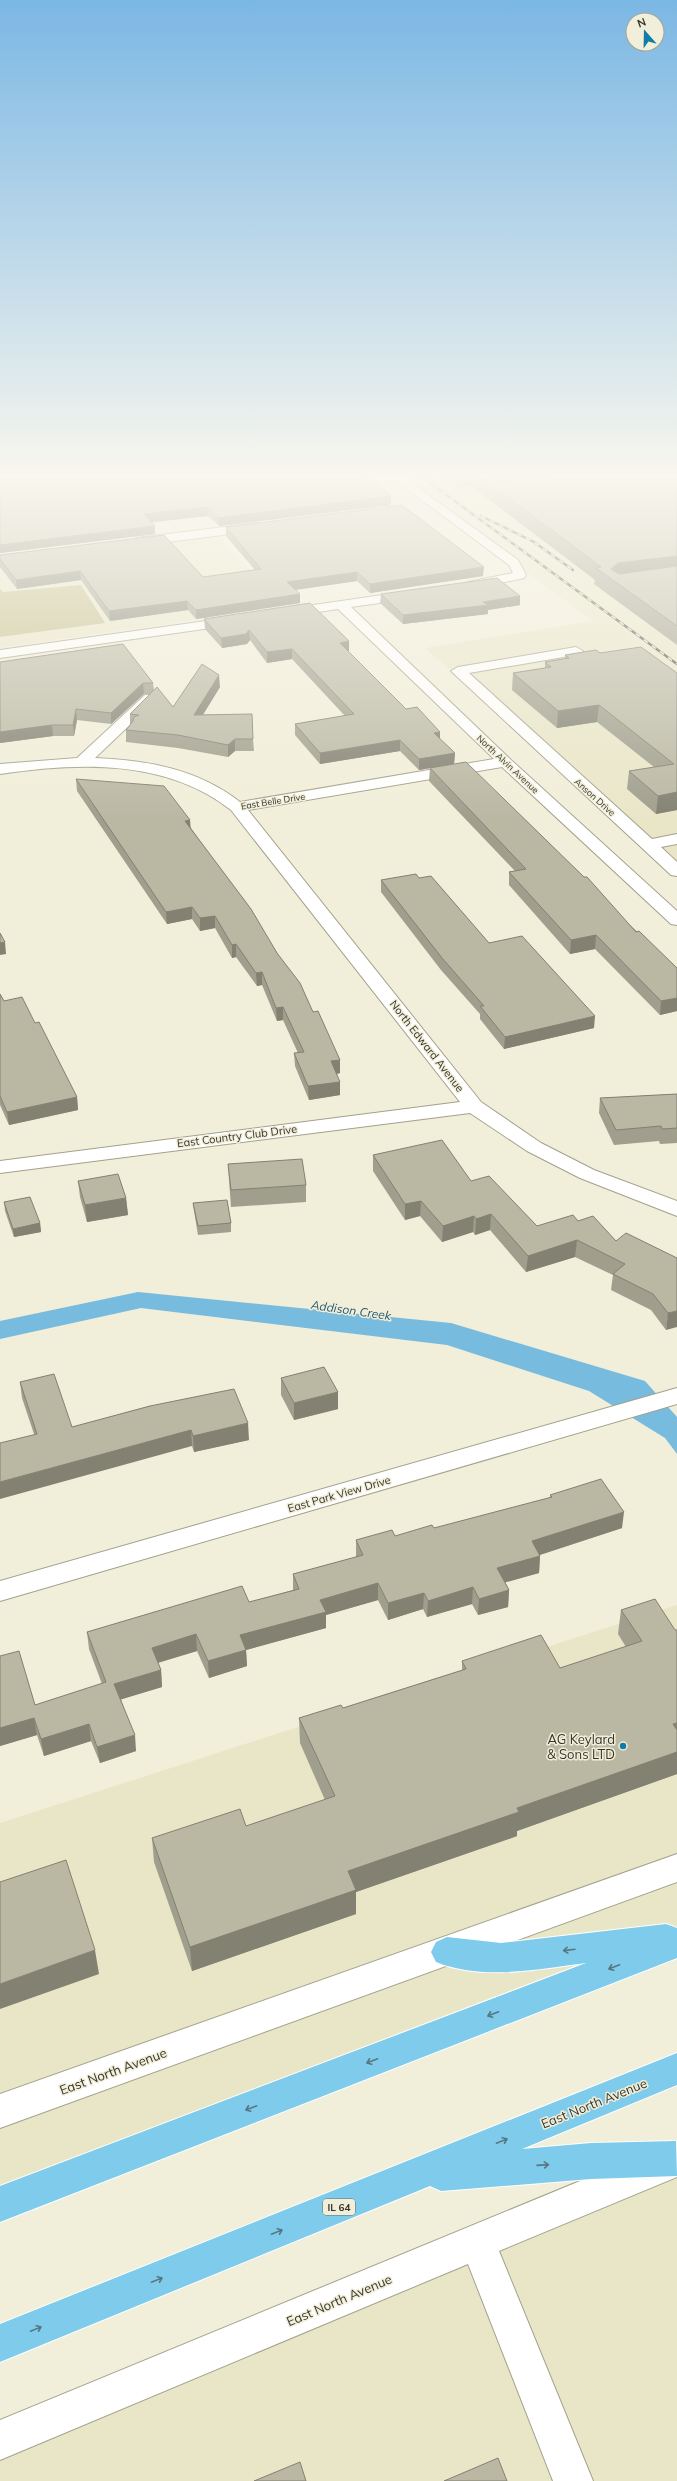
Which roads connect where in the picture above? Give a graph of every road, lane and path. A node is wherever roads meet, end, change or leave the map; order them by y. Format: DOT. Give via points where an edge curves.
graph roads {
  1 [pos="426,592"];
  2 [pos="341,605"];
  3 [pos="271,615"];
  4 [pos="248,618"];
  5 [pos="576,651"];
  6 [pos="0,654"];
  7 [pos="150,698"];
  8 [pos="505,762"];
  9 [pos="81,763"];
  10 [pos="0,769"];
  11 [pos="237,807"];
  12 [pos="677,839"];
  13 [pos="648,845"];
  14 [pos="677,872"];
  15 [pos="677,920"];
  16 [pos="474,1106"];
  17 [pos="0,1167"];
  18 [pos="677,1209"];
  19 [pos="677,1396"];
  20 [pos="0,1591"];
  21 [pos="677,1868"];
  22 [pos="677,1938"];
  23 [pos="677,1943"];
  24 [pos="447,1952"];
  25 [pos="677,2069"];
  26 [pos="0,2111"];
  27 [pos="677,2159"];
  28 [pos="420,2174"];
  29 [pos="0,2204"];
  30 [pos="477,2242"];
  31 [pos="0,2343"];
  32 [pos="0,2440"];
  33 [pos="573,2481"];
  1 -- 2 [label="street"];
  2 -- 3 [label="street"];
  2 -- 8 [label="street, North Alvin Avenue"];
  4 -- 6 [label="street"];
  5 -- 13 [label="street, Anson Drive" via="458,671"];
  7 -- 9 [label="street"];
  8 -- 11 [label="street, East Belle Drive"];
  8 -- 15 [label="street, North Alvin Avenue"];
  9 -- 10 [label="street, East Belle Drive" via="22,765"];
  9 -- 11 [label="street, East Belle Drive" via="124,765 170,773 207,786"];
  11 -- 16 [label="street, North Edward Avenue"];
  12 -- 13 [label="street"];
  13 -- 14 [label="street, Anson Drive"];
  16 -- 17 [label="street, East Country Club Drive"];
  16 -- 18 [label="street, North Edward Avenue" via="534,1147 587,1174"];
  19 -- 20 [label="street, East Park View Drive"];
  21 -- 24 [label="street, East North Avenue"];
  22 -- 24 [label="main road, one-way" via="501,1958"];
  23 -- 29 [label="main road, one-way"];
  24 -- 26 [label="street, East North Avenue"];
  28 -- 25 [label="main road, East North Avenue / IL 64, one-way"];
  28 -- 27 [label="main road, one-way" via="591,2161"];
  27 -- 30 [label="street, East North Avenue"];
  31 -- 28 [label="main road, East North Avenue / IL 64, one-way"];
  30 -- 32 [label="street, East North Avenue"];
  30 -- 33 [label="street"];
}
